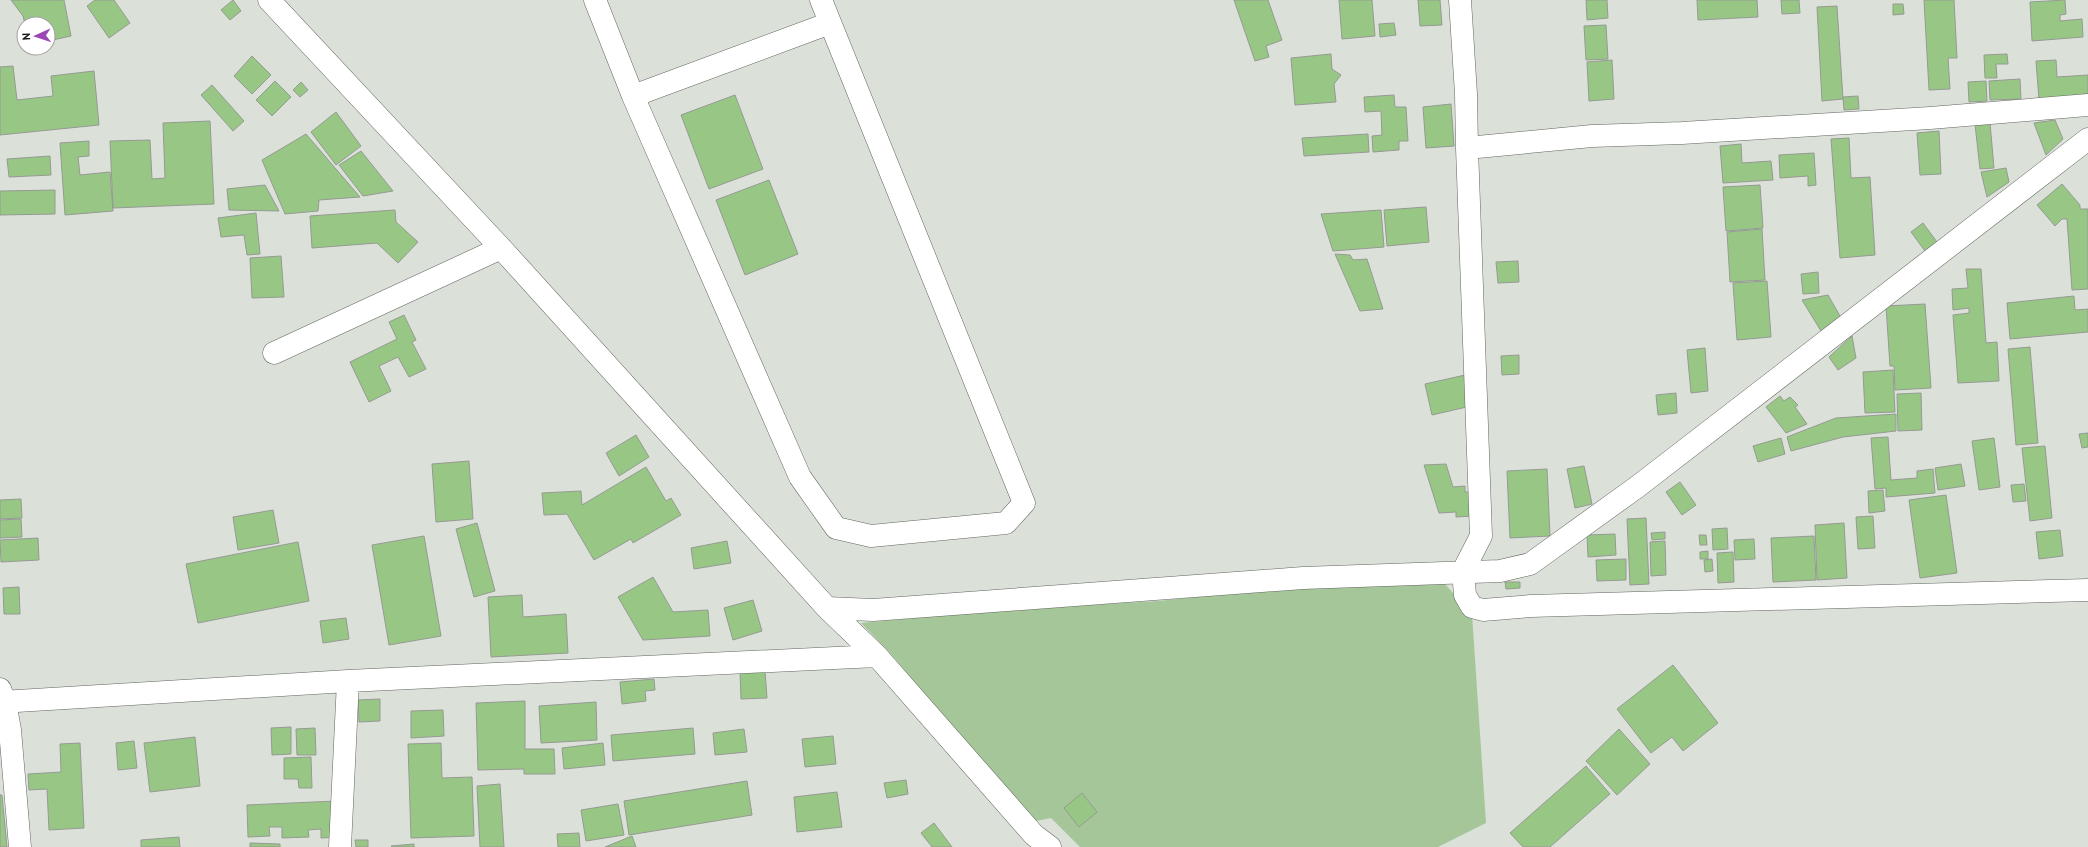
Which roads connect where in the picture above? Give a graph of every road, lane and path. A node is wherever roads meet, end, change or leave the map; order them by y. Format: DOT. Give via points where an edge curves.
graph roads {
  1 [pos="269,0"];
  2 [pos="595,0"];
  3 [pos="821,0"];
  4 [pos="1460,0"];
  5 [pos="830,23"];
  6 [pos="633,96"];
  7 [pos="2088,105"];
  8 [pos="2088,139"];
  9 [pos="1467,148"];
  10 [pos="501,248"];
  11 [pos="274,353"];
  12 [pos="1463,571"];
  13 [pos="2088,590"];
  14 [pos="827,608"];
  15 [pos="876,656"];
  16 [pos="348,681"];
  17 [pos="2,698"];
  18 [pos="20,847"];
  19 [pos="340,847"];
  20 [pos="1050,847"];
  1 -- 10 [label="street"];
  2 -- 6 [label="street"];
  3 -- 5 [label="street"];
  4 -- 9 [label="street"];
  5 -- 6 [label="street"];
  5 -- 6 [label="street" via="1024,503 1006,523 871,536 836,528 800,477"];
  7 -- 9 [label="street" via="1930,118 1592,136"];
  8 -- 12 [label="street" via="1637,487 1530,564 1500,570"];
  9 -- 12 [label="street" via="1481,536"];
  10 -- 11 [label="street"];
  10 -- 14 [label="street"];
  12 -- 13 [label="street" via="1465,595 1472,607 1483,610 1539,606"];
  12 -- 14 [label="street" via="1303,578 873,610"];
  14 -- 15 [label="street"];
  15 -- 16 [label="street"];
  15 -- 20 [label="street" via="1034,835"];
  16 -- 17 [label="street"];
  16 -- 19 [label="street"];
  17 -- 18 [label="street" via="10,730"];
}
